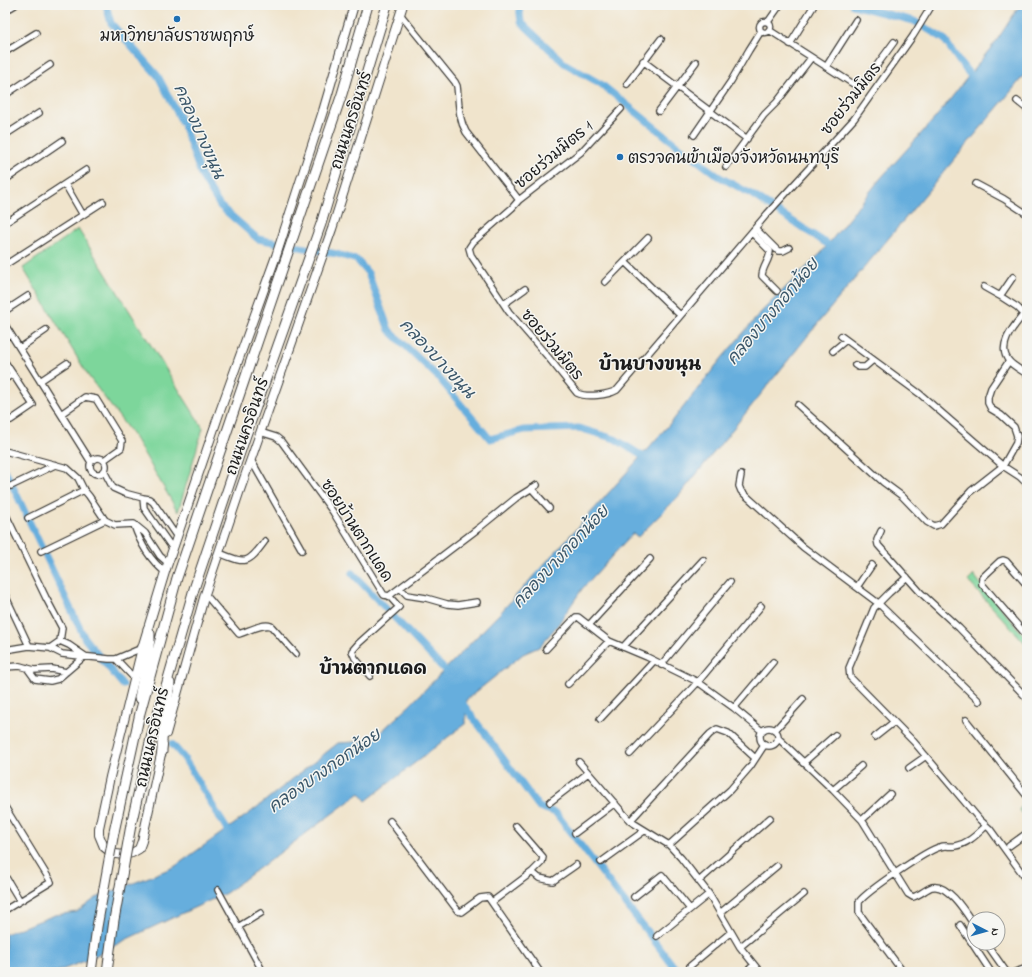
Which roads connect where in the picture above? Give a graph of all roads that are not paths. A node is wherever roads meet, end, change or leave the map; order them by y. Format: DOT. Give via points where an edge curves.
graph roads {
  1 [pos="15,5"];
  2 [pos="354,5"];
  3 [pos="368,5"];
  4 [pos="387,5"];
  5 [pos="403,5"];
  6 [pos="780,5"];
  7 [pos="932,5"];
  8 [pos="813,7"];
  9 [pos="5,11"];
  10 [pos="400,14"];
  11 [pos="856,20"];
  12 [pos="768,22"];
  13 [pos="769,30"];
  14 [pos="761,31"];
  15 [pos="36,32"];
  16 [pos="661,38"];
  17 [pos="894,42"];
  18 [pos="790,44"];
  19 [pos="5,52"];
  20 [pos="811,58"];
  21 [pos="643,62"];
  22 [pos="696,62"];
  23 [pos="50,66"];
  24 [pos="826,67"];
  25 [pos="627,84"];
  26 [pos="677,87"];
  27 [pos="5,95"];
  28 [pos="1017,101"];
  29 [pos="621,109"];
  30 [pos="1027,109"];
  31 [pos="659,111"];
  32 [pos="39,113"];
  33 [pos="710,113"];
  34 [pos="5,135"];
  35 [pos="694,135"];
  36 [pos="746,139"];
  37 [pos="62,141"];
  38 [pos="726,167"];
  39 [pos="86,170"];
  40 [pos="5,180"];
  41 [pos="65,184"];
  42 [pos="976,184"];
  43 [pos="519,200"];
  44 [pos="103,202"];
  45 [pos="1027,214"];
  46 [pos="83,215"];
  47 [pos="5,222"];
  48 [pos="753,231"];
  49 [pos="648,238"];
  50 [pos="789,248"];
  51 [pos="625,262"];
  52 [pos="5,265"];
  53 [pos="1013,277"];
  54 [pos="605,282"];
  55 [pos="984,287"];
  56 [pos="525,289"];
  57 [pos="778,290"];
  58 [pos="28,296"];
  59 [pos="1000,296"];
  60 [pos="504,304"];
  61 [pos="5,311"];
  62 [pos="680,315"];
  63 [pos="1025,316"];
  64 [pos="5,325"];
  65 [pos="46,330"];
  66 [pos="8,335"];
  67 [pos="20,348"];
  68 [pos="833,351"];
  69 [pos="873,360"];
  70 [pos="1009,361"];
  71 [pos="5,362"];
  72 [pos="67,363"];
  73 [pos="855,365"];
  74 [pos="13,374"];
  75 [pos="1027,374"];
  76 [pos="5,379"];
  77 [pos="40,381"];
  78 [pos="798,405"];
  79 [pos="60,414"];
  80 [pos="11,420"];
  81 [pos="260,432"];
  82 [pos="5,451"];
  83 [pos="104,460"];
  84 [pos="250,460"];
  85 [pos="91,462"];
  86 [pos="55,465"];
  87 [pos="1003,466"];
  88 [pos="104,471"];
  89 [pos="741,475"];
  90 [pos="1027,484"];
  91 [pos="537,485"];
  92 [pos="11,486"];
  93 [pos="531,488"];
  94 [pos="84,490"];
  95 [pos="143,498"];
  96 [pos="549,508"];
  97 [pos="5,513"];
  98 [pos="28,518"];
  99 [pos="106,520"];
  100 [pos="134,524"];
  101 [pos="881,532"];
  102 [pos="177,538"];
  103 [pos="265,541"];
  104 [pos="173,549"];
  105 [pos="302,550"];
  106 [pos="41,551"];
  107 [pos="219,553"];
  108 [pos="650,559"];
  109 [pos="703,560"];
  110 [pos="168,563"];
  111 [pos="872,565"];
  112 [pos="165,572"];
  113 [pos="907,577"];
  114 [pos="730,582"];
  115 [pos="1027,585"];
  116 [pos="856,587"];
  117 [pos="400,588"];
  118 [pos="205,594"];
  119 [pos="5,595"];
  120 [pos="389,596"];
  121 [pos="477,602"];
  122 [pos="878,603"];
  123 [pos="761,606"];
  124 [pos="589,625"];
  125 [pos="148,629"];
  126 [pos="1027,636"];
  127 [pos="60,641"];
  128 [pos="609,641"];
  129 [pos="29,646"];
  130 [pos="623,647"];
  131 [pos="50,648"];
  132 [pos="142,648"];
  133 [pos="546,649"];
  134 [pos="5,650"];
  135 [pos="296,654"];
  136 [pos="85,656"];
  137 [pos="116,659"];
  138 [pos="654,661"];
  139 [pos="773,662"];
  140 [pos="661,665"];
  141 [pos="5,667"];
  142 [pos="27,668"];
  143 [pos="171,668"];
  144 [pos="66,672"];
  145 [pos="370,676"];
  146 [pos="135,679"];
  147 [pos="698,682"];
  148 [pos="568,684"];
  149 [pos="1027,698"];
  150 [pos="804,699"];
  151 [pos="979,702"];
  152 [pos="734,708"];
  153 [pos="140,714"];
  154 [pos="600,719"];
  155 [pos="966,720"];
  156 [pos="894,722"];
  157 [pos="775,730"];
  158 [pos="762,731"];
  159 [pos="835,735"];
  160 [pos="778,738"];
  161 [pos="875,738"];
  162 [pos="765,744"];
  163 [pos="162,752"];
  164 [pos="630,754"];
  165 [pos="926,756"];
  166 [pos="756,758"];
  167 [pos="579,762"];
  168 [pos="803,763"];
  169 [pos="861,766"];
  170 [pos="909,768"];
  171 [pos="588,773"];
  172 [pos="833,790"];
  173 [pos="890,794"];
  174 [pos="1027,796"];
  175 [pos="550,802"];
  176 [pos="614,803"];
  177 [pos="5,807"];
  178 [pos="770,818"];
  179 [pos="862,820"];
  180 [pos="390,821"];
  181 [pos="630,821"];
  182 [pos="516,826"];
  183 [pos="986,826"];
  184 [pos="644,831"];
  185 [pos="576,833"];
  186 [pos="1027,833"];
  187 [pos="669,845"];
  188 [pos="1010,846"];
  189 [pos="601,862"];
  190 [pos="576,865"];
  191 [pos="777,866"];
  192 [pos="532,872"];
  193 [pos="896,873"];
  194 [pos="5,876"];
  195 [pos="1027,880"];
  196 [pos="699,881"];
  197 [pos="218,890"];
  198 [pos="709,894"];
  199 [pos="804,894"];
  200 [pos="634,897"];
  201 [pos="20,901"];
  202 [pos="492,902"];
  203 [pos="690,909"];
  204 [pos="5,910"];
  205 [pos="261,912"];
  206 [pos="720,913"];
  207 [pos="966,914"];
  208 [pos="960,925"];
  209 [pos="238,927"];
  210 [pos="731,932"];
  211 [pos="657,936"];
  212 [pos="740,947"];
  213 [pos="992,951"];
  214 [pos="690,966"];
  215 [pos="754,966"];
  216 [pos="1027,968"];
  217 [pos="91,972"];
  218 [pos="107,972"];
  219 [pos="262,972"];
  220 [pos="540,972"];
  221 [pos="746,972"];
  222 [pos="760,972"];
  223 [pos="903,972"];
  224 [pos="991,972"];
  225 [pos="1008,972"];
  226 [pos="1015,972"];
  1 -- 9 [label="street"];
  2 -- 102 [label="main road, ถนนนครอินทร์" via="278,250"];
  3 -- 153 [label="main road, ถนนนครอินทร์" via="342,94 177,578"];
  4 -- 143 [label="main road, ถนนนครอินทร์" via="316,240 246,435 194,589"];
  5 -- 10 [label="main road, ถนนนครอินทร์"];
  6 -- 12 [label="street"];
  7 -- 48 [label="street, ซอยร่วมมิตร" via="914,36 854,119"];
  8 -- 18 [label="street"];
  10 -- 43 [label="street" via="455,82 462,126"];
  10 -- 81 [label="main road, ถนนนครอินทร์" via="327,243"];
  11 -- 24 [label="street"];
  12 -- 13 [label="street"];
  12 -- 14 [label="street" via="760,24"];
  13 -- 14 [label="street"];
  13 -- 18 [label="street"];
  14 -- 33 [label="street"];
  15 -- 19 [label="street"];
  16 -- 21 [label="street"];
  17 -- 24 [label="street" via="861,87"];
  18 -- 20 [label="street"];
  20 -- 24 [label="street"];
  20 -- 36 [label="street"];
  21 -- 25 [label="street"];
  21 -- 26 [label="street"];
  22 -- 26 [label="street"];
  23 -- 27 [label="street"];
  26 -- 31 [label="street"];
  26 -- 33 [label="street"];
  28 -- 30 [label="street"];
  29 -- 43 [label="street, ซอยร่วมมิตร 1" via="581,152"];
  32 -- 34 [label="street"];
  33 -- 35 [label="street"];
  33 -- 36 [label="street"];
  36 -- 38 [label="street"];
  37 -- 40 [label="street"];
  39 -- 41 [label="street"];
  41 -- 46 [label="street"];
  41 -- 47 [label="street"];
  42 -- 45 [label="street"];
  43 -- 60 [label="street, ซอยร่วมมิตร" via="469,248 471,255"];
  44 -- 46 [label="street"];
  46 -- 52 [label="street"];
  48 -- 50 [label="street" via="778,251"];
  48 -- 57 [label="street" via="770,251 762,276"];
  48 -- 62 [label="street, ซอยร่วมมิตร"];
  49 -- 51 [label="street"];
  51 -- 54 [label="street"];
  51 -- 62 [label="street"];
  53 -- 59 [label="street"];
  55 -- 59 [label="street"];
  56 -- 60 [label="street"];
  58 -- 61 [label="street"];
  59 -- 63 [label="street" via="1017,307"];
  60 -- 62 [label="street, ซอยร่วมมิตร" via="577,393 581,394 605,395 617,390"];
  63 -- 70 [label="street" via="1014,326 1005,342 1004,352"];
  64 -- 66 [label="street"];
  65 -- 67 [label="street"];
  66 -- 67 [label="street"];
  67 -- 77 [label="street"];
  68 -- 69 [label="street" via="844,338"];
  69 -- 73 [label="street" via="865,368"];
  69 -- 87 [label="street" via="920,394"];
  70 -- 75 [label="street"];
  70 -- 87 [label="street" via="988,397 990,409 1009,421 1016,431 1016,443"];
  71 -- 74 [label="street"];
  72 -- 77 [label="street"];
  74 -- 76 [label="street"];
  74 -- 80 [label="street" via="33,405"];
  77 -- 79 [label="street"];
  78 -- 87 [label="street" via="934,526 941,524 971,491"];
  79 -- 83 [label="street" via="85,397 96,399 122,441 121,448"];
  79 -- 85 [label="street"];
  81 -- 84 [label="main road, ถนนนครอินทร์"];
  81 -- 120 [label="street, ซอยบ้านตากแดด" via="276,436 281,441 333,512 384,595"];
  82 -- 86 [label="street"];
  83 -- 85 [label="street" via="97,458"];
  83 -- 88 [label="street"];
  84 -- 105 [label="street"];
  84 -- 107 [label="main road, ถนนนครอินทร์"];
  85 -- 88 [label="street" via="90,467 94,473 100,474"];
  86 -- 92 [label="street"];
  86 -- 94 [label="street" via="67,468 78,478"];
  87 -- 90 [label="street"];
  88 -- 95 [label="street" via="113,488"];
  89 -- 116 [label="street" via="741,491 803,547"];
  91 -- 93 [label="street, ซอยบ้านตากแดด"];
  93 -- 96 [label="street"];
  93 -- 117 [label="street, ซอยบ้านตากแดด"];
  94 -- 98 [label="street"];
  94 -- 99 [label="street"];
  95 -- 102 [label="street" via="153,502"];
  95 -- 104 [label="street" via="144,508"];
  97 -- 127 [label="street" via="62,628"];
  99 -- 100 [label="street" via="115,525"];
  99 -- 106 [label="street"];
  100 -- 110 [label="street"];
  100 -- 112 [label="street" via="139,540"];
  101 -- 113 [label="street" via="877,540 878,545"];
  102 -- 104 [label="main road, ถนนนครอินทร์"];
  103 -- 107 [label="street" via="252,557 245,561"];
  104 -- 110 [label="main road, ถนนนครอินทร์"];
  107 -- 118 [label="main road, ถนนนครอินทร์"];
  108 -- 124 [label="street"];
  109 -- 130 [label="street"];
  110 -- 112 [label="main road, ถนนนครอินทร์"];
  111 -- 116 [label="street"];
  112 -- 125 [label="main road, ถนนนครอินทร์"];
  113 -- 122 [label="street"];
  113 -- 149 [label="street" via="920,593 959,628"];
  114 -- 140 [label="street"];
  115 -- 126 [label="street" via="1006,561 1001,560 982,577 982,584"];
  116 -- 122 [label="street"];
  117 -- 120 [label="street, ซอยบ้านตากแดด"];
  117 -- 121 [label="street" via="407,595 446,604"];
  118 -- 135 [label="street" via="239,634 264,625 271,626"];
  118 -- 163 [label="main road, ถนนนครอินทร์"];
  119 -- 129 [label="street"];
  120 -- 145 [label="street" via="399,607 352,651"];
  122 -- 151 [label="street"];
  122 -- 156 [label="street" via="849,668 849,674"];
  123 -- 147 [label="street"];
  124 -- 128 [label="street"];
  124 -- 133 [label="street" via="576,617"];
  125 -- 132 [label="main road, ถนนนครอินทร์"];
  125 -- 153 [label="main road" via="150,640 139,695"];
  127 -- 131 [label="street"];
  127 -- 136 [label="street"];
  128 -- 130 [label="street"];
  128 -- 148 [label="street"];
  129 -- 131 [label="street"];
  129 -- 134 [label="street"];
  130 -- 138 [label="street"];
  131 -- 136 [label="street" via="62,654"];
  132 -- 137 [label="street"];
  132 -- 146 [label="main road, ถนนนครอินทร์"];
  136 -- 137 [label="street"];
  136 -- 144 [label="street"];
  137 -- 146 [label="street"];
  138 -- 140 [label="street"];
  138 -- 154 [label="street"];
  139 -- 152 [label="street"];
  140 -- 147 [label="street"];
  141 -- 142 [label="street"];
  142 -- 144 [label="street" via="52,668"];
  142 -- 144 [label="street" via="35,679 45,681 54,681"];
  143 -- 163 [label="main road"];
  143 -- 218 [label="main road, ถนนนครอินทร์, bridge" via="152,734 132,825"];
  146 -- 163 [label="main road, ถนนนครอินทร์" via="99,828 100,839 109,851 124,855 139,848 146,829"];
  147 -- 152 [label="street"];
  147 -- 164 [label="street"];
  150 -- 157 [label="street"];
  152 -- 158 [label="street"];
  153 -- 217 [label="main road, ถนนนครอินทร์, bridge" via="114,832"];
  155 -- 174 [label="street"];
  156 -- 161 [label="street"];
  156 -- 165 [label="street"];
  157 -- 158 [label="street" via="770,728"];
  157 -- 160 [label="street"];
  158 -- 162 [label="street" via="761,740"];
  159 -- 168 [label="street"];
  160 -- 162 [label="street" via="773,744"];
  160 -- 168 [label="street"];
  162 -- 166 [label="street"];
  165 -- 170 [label="street"];
  165 -- 183 [label="street"];
  166 -- 181 [label="street" via="728,733 718,729 710,734"];
  166 -- 187 [label="street" via="730,790"];
  167 -- 171 [label="street"];
  168 -- 172 [label="street"];
  169 -- 172 [label="street"];
  171 -- 175 [label="street"];
  171 -- 176 [label="street"];
  172 -- 179 [label="street"];
  173 -- 179 [label="street"];
  176 -- 181 [label="street"];
  176 -- 185 [label="street"];
  177 -- 201 [label="street" via="51,882"];
  178 -- 196 [label="street"];
  179 -- 193 [label="street"];
  180 -- 202 [label="street" via="458,911 461,912 484,897 488,897"];
  181 -- 184 [label="street"];
  182 -- 192 [label="street" via="542,857 542,862"];
  183 -- 193 [label="street" via="967,842 957,846 940,847"];
  183 -- 195 [label="street"];
  184 -- 187 [label="street"];
  184 -- 189 [label="street"];
  186 -- 188 [label="street"];
  187 -- 196 [label="street"];
  190 -- 192 [label="street" via="553,881 539,878"];
  191 -- 206 [label="street"];
  192 -- 202 [label="street"];
  193 -- 207 [label="street" via="908,894 913,897 939,886 949,891"];
  193 -- 223 [label="street" via="868,892 859,902 859,912"];
  194 -- 201 [label="street"];
  196 -- 198 [label="street"];
  197 -- 209 [label="street"];
  198 -- 203 [label="street"];
  198 -- 206 [label="street"];
  199 -- 212 [label="street"];
  200 -- 203 [label="street" via="662,875"];
  201 -- 204 [label="street"];
  202 -- 220 [label="street"];
  203 -- 211 [label="street"];
  205 -- 209 [label="street"];
  206 -- 210 [label="street"];
  208 -- 224 [label="street"];
  209 -- 219 [label="street"];
  210 -- 212 [label="street"];
  210 -- 214 [label="street"];
  212 -- 215 [label="street"];
  213 -- 225 [label="street"];
  215 -- 221 [label="street"];
  215 -- 222 [label="street"];
  216 -- 226 [label="street"];
}
